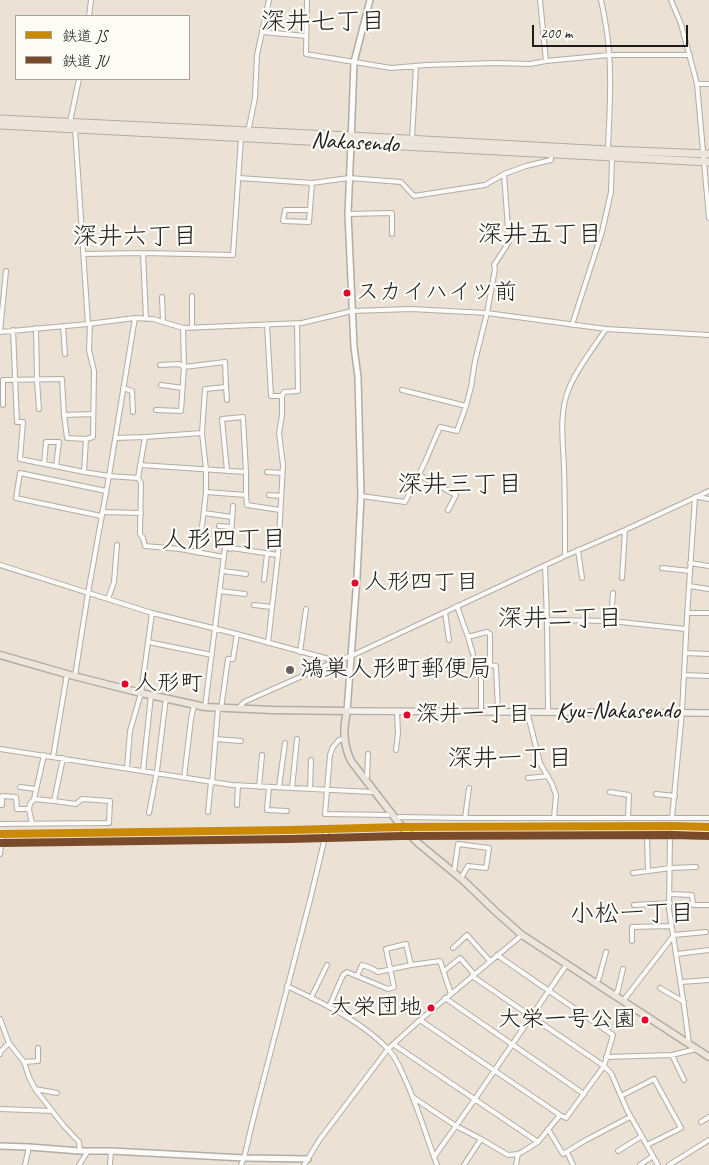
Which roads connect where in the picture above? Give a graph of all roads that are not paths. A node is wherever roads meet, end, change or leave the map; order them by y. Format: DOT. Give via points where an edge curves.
graph roads {
  1 [pos="91,0"];
  2 [pos="269,0"];
  3 [pos="307,0"];
  4 [pos="370,0"];
  5 [pos="540,0"];
  6 [pos="601,0"];
  7 [pos="672,0"];
  8 [pos="89,15"];
  9 [pos="263,32"];
  10 [pos="306,36"];
  11 [pos="610,55"];
  12 [pos="690,55"];
  13 [pos="546,61"];
  14 [pos="354,62"];
  15 [pos="416,66"];
  16 [pos="79,80"];
  17 [pos="697,84"];
  18 [pos="709,84"];
  19 [pos="0,119"];
  20 [pos="0,125"];
  21 [pos="73,126"];
  22 [pos="248,132"];
  23 [pos="241,138"];
  24 [pos="351,139"];
  25 [pos="412,140"];
  26 [pos="551,153"];
  27 [pos="610,153"];
  28 [pos="707,158"];
  29 [pos="504,174"];
  30 [pos="239,178"];
  31 [pos="349,178"];
  32 [pos="312,183"];
  33 [pos="310,210"];
  34 [pos="348,214"];
  35 [pos="709,218"];
  36 [pos="392,234"];
  37 [pos="143,253"];
  38 [pos="84,254"];
  39 [pos="6,271"];
  40 [pos="192,296"];
  41 [pos="162,297"];
  42 [pos="352,311"];
  43 [pos="487,314"];
  44 [pos="135,318"];
  45 [pos="146,319"];
  46 [pos="163,322"];
  47 [pos="89,324"];
  48 [pos="297,324"];
  49 [pos="267,325"];
  50 [pos="572,325"];
  51 [pos="63,326"];
  52 [pos="36,328"];
  53 [pos="183,328"];
  54 [pos="192,328"];
  55 [pos="606,329"];
  56 [pos="13,330"];
  57 [pos="0,332"];
  58 [pos="709,335"];
  59 [pos="65,354"];
  60 [pos="160,364"];
  61 [pos="184,367"];
  62 [pos="16,380"];
  63 [pos="37,380"];
  64 [pos="161,385"];
  65 [pos="226,387"];
  66 [pos="123,388"];
  67 [pos="183,388"];
  68 [pos="402,390"];
  69 [pos="282,396"];
  70 [pos="227,400"];
  71 [pos="2,405"];
  72 [pos="466,406"];
  73 [pos="39,409"];
  74 [pos="156,410"];
  75 [pos="134,412"];
  76 [pos="93,414"];
  77 [pos="64,415"];
  78 [pos="202,434"];
  79 [pos="115,438"];
  80 [pos="145,438"];
  81 [pos="86,439"];
  82 [pos="44,464"];
  83 [pos="140,465"];
  84 [pos="56,466"];
  85 [pos="206,468"];
  86 [pos="227,471"];
  87 [pos="84,472"];
  88 [pos="246,472"];
  89 [pos="267,472"];
  90 [pos="282,473"];
  91 [pos="419,475"];
  92 [pos="109,476"];
  93 [pos="138,478"];
  94 [pos="106,491"];
  95 [pos="206,492"];
  96 [pos="709,492"];
  97 [pos="246,495"];
  98 [pos="269,495"];
  99 [pos="281,496"];
  100 [pos="361,496"];
  101 [pos="696,497"];
  102 [pos="709,499"];
  103 [pos="233,506"];
  104 [pos="280,510"];
  105 [pos="448,510"];
  106 [pos="140,513"];
  107 [pos="204,513"];
  108 [pos="101,514"];
  109 [pos="232,517"];
  110 [pos="219,526"];
  111 [pos="231,527"];
  112 [pos="625,530"];
  113 [pos="117,545"];
  114 [pos="230,549"];
  115 [pos="578,550"];
  116 [pos="199,553"];
  117 [pos="267,554"];
  118 [pos="278,555"];
  119 [pos="565,556"];
  120 [pos="224,557"];
  121 [pos="690,563"];
  122 [pos="0,565"];
  123 [pos="544,565"];
  124 [pos="709,566"];
  125 [pos="662,568"];
  126 [pos="223,571"];
  127 [pos="690,571"];
  128 [pos="246,574"];
  129 [pos="582,578"];
  130 [pos="622,578"];
  131 [pos="264,580"];
  132 [pos="689,586"];
  133 [pos="709,589"];
  134 [pos="220,591"];
  135 [pos="88,593"];
  136 [pos="613,593"];
  137 [pos="244,594"];
  138 [pos="108,599"];
  139 [pos="254,605"];
  140 [pos="272,606"];
  141 [pos="457,606"];
  142 [pos="306,610"];
  143 [pos="445,612"];
  144 [pos="152,613"];
  145 [pos="687,613"];
  146 [pos="709,613"];
  147 [pos="546,620"];
  148 [pos="611,621"];
  149 [pos="215,629"];
  150 [pos="686,629"];
  151 [pos="237,634"];
  152 [pos="468,637"];
  153 [pos="449,640"];
  154 [pos="148,642"];
  155 [pos="268,643"];
  156 [pos="300,652"];
  157 [pos="685,653"];
  158 [pos="473,654"];
  159 [pos="709,654"];
  160 [pos="0,655"];
  161 [pos="212,655"];
  162 [pos="352,656"];
  163 [pos="336,661"];
  164 [pos="67,674"];
  165 [pos="480,675"];
  166 [pos="684,675"];
  167 [pos="75,676"];
  168 [pos="709,676"];
  169 [pos="141,693"];
  170 [pos="151,695"];
  171 [pos="166,698"];
  172 [pos="194,705"];
  173 [pos="205,707"];
  174 [pos="219,708"];
  175 [pos="238,709"];
  176 [pos="346,711"];
  177 [pos="397,711"];
  178 [pos="481,711"];
  179 [pos="498,711"];
  180 [pos="528,711"];
  181 [pos="548,711"];
  182 [pos="682,712"];
  183 [pos="709,713"];
  184 [pos="297,738"];
  185 [pos="216,739"];
  186 [pos="344,739"];
  187 [pos="241,741"];
  188 [pos="285,743"];
  189 [pos="0,749"];
  190 [pos="396,750"];
  191 [pos="368,754"];
  192 [pos="44,755"];
  193 [pos="262,755"];
  194 [pos="53,757"];
  195 [pos="62,758"];
  196 [pos="311,760"];
  197 [pos="127,768"];
  198 [pos="143,771"];
  199 [pos="156,774"];
  200 [pos="548,776"];
  201 [pos="184,778"];
  202 [pos="528,778"];
  203 [pos="364,779"];
  204 [pos="212,783"];
  205 [pos="238,786"];
  206 [pos="20,787"];
  207 [pos="259,787"];
  208 [pos="270,787"];
  209 [pos="279,787"];
  210 [pos="292,788"];
  211 [pos="310,788"];
  212 [pos="469,788"];
  213 [pos="36,789"];
  214 [pos="327,790"];
  215 [pos="373,791"];
  216 [pos="610,792"];
  217 [pos="656,794"];
  218 [pos="675,796"];
  219 [pos="34,799"];
  220 [pos="54,801"];
  221 [pos="0,805"];
  222 [pos="238,805"];
  223 [pos="29,809"];
  224 [pos="287,811"];
  225 [pos="208,812"];
  226 [pos="149,813"];
  227 [pos="394,816"];
  228 [pos="465,818"];
  229 [pos="554,818"];
  230 [pos="628,818"];
  231 [pos="672,818"];
  232 [pos="709,818"];
  233 [pos="0,824"];
  234 [pos="32,824"];
  235 [pos="327,829"];
  236 [pos="709,832"];
  237 [pos="646,838"];
  238 [pos="0,839"];
  239 [pos="0,854"];
  240 [pos="696,867"];
  241 [pos="671,868"];
  242 [pos="648,871"];
  243 [pos="454,872"];
  244 [pos="633,873"];
  245 [pos="461,878"];
  246 [pos="670,894"];
  247 [pos="670,903"];
  248 [pos="709,905"];
  249 [pos="634,906"];
  250 [pos="672,926"];
  251 [pos="706,932"];
  252 [pos="522,935"];
  253 [pos="674,935"];
  254 [pos="632,941"];
  255 [pos="453,948"];
  256 [pos="709,950"];
  257 [pos="606,952"];
  258 [pos="677,954"];
  259 [pos="497,955"];
  260 [pos="490,961"];
  261 [pos="567,964"];
  262 [pos="327,965"];
  263 [pos="411,965"];
  264 [pos="391,969"];
  265 [pos="623,970"];
  266 [pos="444,971"];
  267 [pos="473,975"];
  268 [pos="357,976"];
  269 [pos="709,980"];
  270 [pos="681,982"];
  271 [pos="596,983"];
  272 [pos="287,986"];
  273 [pos="660,988"];
  274 [pos="549,991"];
  275 [pos="451,994"];
  276 [pos="614,996"];
  277 [pos="311,998"];
  278 [pos="445,998"];
  279 [pos="623,1001"];
  280 [pos="684,1002"];
  281 [pos="329,1007"];
  282 [pos="531,1017"];
  283 [pos="0,1019"];
  284 [pos="420,1020"];
  285 [pos="0,1036"];
  286 [pos="6,1037"];
  287 [pos="9,1043"];
  288 [pos="393,1044"];
  289 [pos="512,1044"];
  290 [pos="689,1044"];
  291 [pos="38,1048"];
  292 [pos="388,1049"];
  293 [pos="696,1049"];
  294 [pos="0,1054"];
  295 [pos="672,1055"];
  296 [pos="606,1057"];
  297 [pos="709,1057"];
  298 [pos="24,1062"];
  299 [pos="604,1066"];
  300 [pos="494,1071"];
  301 [pos="684,1080"];
  302 [pos="35,1088"];
  303 [pos="57,1093"];
  304 [pos="584,1094"];
  305 [pos="621,1096"];
  306 [pos="414,1098"];
  307 [pos="475,1099"];
  308 [pos="0,1109"];
  309 [pos="52,1111"];
  310 [pos="560,1115"];
  311 [pos="630,1116"];
  312 [pos="709,1117"];
  313 [pos="701,1122"];
  314 [pos="456,1126"];
  315 [pos="548,1130"];
  316 [pos="642,1136"];
  317 [pos="482,1139"];
  318 [pos="709,1140"];
  319 [pos="538,1142"];
  320 [pos="647,1145"];
  321 [pos="0,1146"];
  322 [pos="29,1147"];
  323 [pos="112,1150"];
  324 [pos="80,1151"];
  325 [pos="88,1151"];
  326 [pos="618,1151"];
  327 [pos="567,1152"];
  328 [pos="518,1154"];
  329 [pos="653,1156"];
  330 [pos="434,1157"];
  331 [pos="244,1158"];
  332 [pos="306,1163"];
  333 [pos="25,1165"];
  334 [pos="79,1165"];
  335 [pos="110,1165"];
  336 [pos="241,1165"];
  337 [pos="437,1165"];
  338 [pos="464,1165"];
  339 [pos="516,1165"];
  340 [pos="573,1165"];
  341 [pos="640,1165"];
  342 [pos="658,1165"];
  343 [pos="669,1165"];
  1 -- 8 [label="street"];
  2 -- 9 [label="street"];
  3 -- 10 [label="street"];
  4 -- 14 [label="street"];
  5 -- 13 [label="street"];
  6 -- 11 [label="street"];
  7 -- 12 [label="street"];
  9 -- 10 [label="street"];
  9 -- 22 [label="street" via="257,55 255,98"];
  10 -- 14 [label="street" via="306,54"];
  11 -- 12 [label="street"];
  11 -- 13 [label="street"];
  11 -- 27 [label="street"];
  12 -- 17 [label="street"];
  13 -- 15 [label="street"];
  14 -- 15 [label="street" via="391,68"];
  14 -- 24 [label="street"];
  15 -- 25 [label="street"];
  16 -- 21 [label="street"];
  17 -- 18 [label="street"];
  17 -- 28 [label="street"];
  19 -- 21 [label="highway, Nakasendo"];
  20 -- 21 [label="highway, Nakasendo"];
  21 -- 22 [label="highway, Nakasendo"];
  21 -- 23 [label="highway, Nakasendo"];
  21 -- 38 [label="street"];
  22 -- 24 [label="highway, Nakasendo"];
  23 -- 24 [label="highway, Nakasendo"];
  23 -- 30 [label="street"];
  24 -- 25 [label="highway, Nakasendo"];
  24 -- 26 [label="highway, Nakasendo"];
  24 -- 31 [label="street"];
  25 -- 27 [label="highway, Nakasendo"];
  26 -- 27 [label="highway, Nakasendo"];
  26 -- 29 [label="street" via="551,160"];
  27 -- 28 [label="highway, Nakasendo"];
  27 -- 50 [label="street" via="611,192 602,232"];
  28 -- 35 [label="street"];
  29 -- 31 [label="street" via="485,184 414,196 401,182"];
  29 -- 43 [label="street" via="509,242 494,265"];
  30 -- 32 [label="street"];
  30 -- 37 [label="street" via="233,255"];
  31 -- 32 [label="street"];
  31 -- 34 [label="street"];
  32 -- 33 [label="street"];
  33 -- 33 [label="street" via="309,222 283,222 285,210"];
  34 -- 36 [label="street" via="392,213"];
  34 -- 42 [label="street"];
  37 -- 38 [label="street"];
  37 -- 45 [label="street"];
  38 -- 47 [label="street"];
  39 -- 57 [label="street"];
  40 -- 54 [label="street"];
  41 -- 46 [label="street"];
  42 -- 43 [label="street" via="411,309"];
  42 -- 48 [label="street"];
  42 -- 100 [label="street" via="358,377"];
  43 -- 50 [label="street"];
  43 -- 72 [label="street"];
  44 -- 45 [label="street"];
  44 -- 47 [label="street"];
  44 -- 66 [label="street"];
  45 -- 46 [label="street"];
  46 -- 53 [label="street"];
  47 -- 51 [label="street"];
  47 -- 76 [label="street" via="89,350 94,371"];
  48 -- 49 [label="street"];
  48 -- 69 [label="street" via="298,392 284,392"];
  49 -- 54 [label="street"];
  49 -- 69 [label="street" via="271,396"];
  50 -- 55 [label="street"];
  51 -- 52 [label="street"];
  51 -- 59 [label="street"];
  52 -- 56 [label="street"];
  52 -- 63 [label="street"];
  53 -- 54 [label="street"];
  53 -- 61 [label="street"];
  55 -- 58 [label="street"];
  55 -- 119 [label="street" via="581,366 564,403"];
  56 -- 57 [label="street"];
  56 -- 62 [label="street"];
  60 -- 61 [label="street"];
  61 -- 65 [label="street" via="225,362"];
  61 -- 67 [label="street"];
  62 -- 63 [label="street"];
  62 -- 71 [label="street" via="3,380"];
  62 -- 82 [label="street" via="17,422 23,422 20,459"];
  63 -- 73 [label="street"];
  63 -- 77 [label="street" via="62,379"];
  64 -- 67 [label="street"];
  65 -- 70 [label="street"];
  65 -- 78 [label="street" via="205,389"];
  66 -- 75 [label="street" via="132,390"];
  66 -- 79 [label="street"];
  67 -- 74 [label="street" via="181,411"];
  68 -- 72 [label="street"];
  69 -- 90 [label="street" via="279,433"];
  72 -- 91 [label="street" via="457,431 440,427"];
  76 -- 77 [label="street"];
  76 -- 81 [label="street" via="93,437"];
  77 -- 81 [label="street" via="67,438"];
  78 -- 80 [label="street"];
  78 -- 85 [label="street"];
  79 -- 80 [label="street"];
  79 -- 92 [label="street"];
  80 -- 83 [label="street"];
  81 -- 87 [label="street"];
  82 -- 84 [label="street"];
  82 -- 84 [label="street" via="46,442 59,442"];
  83 -- 85 [label="street"];
  83 -- 93 [label="street"];
  84 -- 87 [label="street"];
  85 -- 86 [label="street"];
  85 -- 95 [label="street"];
  86 -- 88 [label="street"];
  86 -- 88 [label="street" via="222,419 243,417"];
  87 -- 92 [label="street"];
  88 -- 97 [label="street"];
  89 -- 90 [label="street"];
  90 -- 99 [label="street"];
  91 -- 100 [label="street" via="405,502"];
  91 -- 105 [label="street" via="456,495"];
  92 -- 93 [label="street"];
  92 -- 94 [label="street"];
  93 -- 106 [label="street" via="141,483"];
  94 -- 108 [label="street"];
  94 -- 108 [label="street" via="20,473 16,498"];
  95 -- 97 [label="street"];
  95 -- 107 [label="street"];
  96 -- 101 [label="street"];
  97 -- 104 [label="street" via="247,504"];
  98 -- 99 [label="street"];
  99 -- 104 [label="street"];
  100 -- 162 [label="street"];
  101 -- 102 [label="street"];
  101 -- 112 [label="street"];
  101 -- 121 [label="street"];
  103 -- 109 [label="street"];
  104 -- 118 [label="street"];
  106 -- 108 [label="street"];
  106 -- 116 [label="street" via="140,534 145,546"];
  107 -- 109 [label="street"];
  107 -- 116 [label="street"];
  108 -- 135 [label="street"];
  109 -- 111 [label="street"];
  110 -- 111 [label="street"];
  111 -- 114 [label="street"];
  112 -- 115 [label="street"];
  112 -- 130 [label="street"];
  113 -- 138 [label="street" via="114,582"];
  114 -- 117 [label="street"];
  114 -- 120 [label="street" via="225,548"];
  115 -- 119 [label="street"];
  115 -- 129 [label="street"];
  116 -- 120 [label="street"];
  117 -- 118 [label="street"];
  117 -- 131 [label="street"];
  118 -- 140 [label="street"];
  119 -- 123 [label="street"];
  120 -- 126 [label="street"];
  121 -- 124 [label="street"];
  121 -- 127 [label="street"];
  122 -- 135 [label="street"];
  123 -- 141 [label="street"];
  123 -- 147 [label="street"];
  125 -- 127 [label="street"];
  126 -- 128 [label="street"];
  126 -- 134 [label="street"];
  127 -- 132 [label="street"];
  132 -- 133 [label="street"];
  132 -- 145 [label="street"];
  134 -- 137 [label="street"];
  134 -- 149 [label="street"];
  135 -- 138 [label="street"];
  135 -- 167 [label="street"];
  136 -- 148 [label="street"];
  138 -- 144 [label="street"];
  139 -- 140 [label="street"];
  140 -- 155 [label="street"];
  141 -- 143 [label="street"];
  141 -- 152 [label="street"];
  142 -- 156 [label="street"];
  143 -- 153 [label="street"];
  143 -- 162 [label="street"];
  144 -- 149 [label="street"];
  144 -- 154 [label="street"];
  145 -- 146 [label="street"];
  145 -- 150 [label="street"];
  147 -- 148 [label="street"];
  147 -- 181 [label="street"];
  148 -- 150 [label="street"];
  149 -- 151 [label="street"];
  149 -- 161 [label="street"];
  150 -- 157 [label="street"];
  151 -- 155 [label="street"];
  151 -- 174 [label="street" via="233,659 228,659"];
  152 -- 158 [label="street"];
  152 -- 179 [label="street" via="490,634 490,665 496,666"];
  154 -- 161 [label="street"];
  154 -- 169 [label="street"];
  155 -- 156 [label="street"];
  156 -- 163 [label="street"];
  157 -- 159 [label="street"];
  157 -- 166 [label="street"];
  160 -- 164 [label="main road"];
  161 -- 173 [label="street"];
  162 -- 163 [label="street"];
  162 -- 176 [label="street"];
  163 -- 175 [label="street" via="244,702"];
  164 -- 167 [label="main road"];
  164 -- 194 [label="street"];
  165 -- 178 [label="street"];
  166 -- 168 [label="street"];
  166 -- 182 [label="street"];
  167 -- 169 [label="main road"];
  169 -- 170 [label="main road"];
  169 -- 197 [label="street" via="130,731"];
  170 -- 171 [label="main road"];
  170 -- 198 [label="street"];
  171 -- 172 [label="main road"];
  171 -- 199 [label="street"];
  172 -- 173 [label="main road"];
  172 -- 201 [label="street"];
  173 -- 174 [label="main road"];
  174 -- 175 [label="main road"];
  174 -- 185 [label="street"];
  175 -- 176 [label="main road"];
  176 -- 177 [label="main road, Kyu-Nakasendo"];
  176 -- 186 [label="main road"];
  177 -- 178 [label="main road, Kyu-Nakasendo"];
  177 -- 190 [label="street"];
  178 -- 179 [label="main road, Kyu-Nakasendo"];
  179 -- 180 [label="main road, Kyu-Nakasendo"];
  180 -- 181 [label="main road, Kyu-Nakasendo"];
  180 -- 200 [label="street" via="540,763"];
  181 -- 182 [label="main road, Kyu-Nakasendo"];
  182 -- 183 [label="main road, Kyu-Nakasendo"];
  182 -- 218 [label="street"];
  184 -- 210 [label="street"];
  185 -- 187 [label="street"];
  185 -- 204 [label="street"];
  186 -- 203 [label="main road" via="347,752"];
  186 -- 214 [label="street" via="339,740 330,755"];
  188 -- 209 [label="street"];
  189 -- 192 [label="street"];
  191 -- 203 [label="street"];
  192 -- 194 [label="street"];
  192 -- 213 [label="street"];
  193 -- 207 [label="street"];
  194 -- 195 [label="street"];
  195 -- 197 [label="street"];
  195 -- 220 [label="street"];
  196 -- 211 [label="street"];
  197 -- 198 [label="street"];
  198 -- 199 [label="street"];
  199 -- 201 [label="street"];
  199 -- 226 [label="street"];
  200 -- 202 [label="street"];
  200 -- 229 [label="street" via="556,795"];
  201 -- 204 [label="street"];
  203 -- 215 [label="main road"];
  204 -- 205 [label="street"];
  204 -- 225 [label="street"];
  205 -- 207 [label="street"];
  205 -- 222 [label="street"];
  206 -- 213 [label="street"];
  207 -- 208 [label="street"];
  208 -- 209 [label="street"];
  208 -- 224 [label="street" via="268,810"];
  209 -- 210 [label="street"];
  210 -- 211 [label="street"];
  211 -- 214 [label="street"];
  212 -- 228 [label="street"];
  213 -- 219 [label="street"];
  214 -- 215 [label="street"];
  214 -- 227 [label="street" via="325,814"];
  215 -- 227 [label="main road"];
  216 -- 230 [label="street" via="629,795"];
  217 -- 218 [label="street"];
  218 -- 231 [label="street"];
  219 -- 220 [label="street"];
  219 -- 223 [label="street"];
  220 -- 234 [label="street" via="76,804 82,799 110,802 109,823"];
  221 -- 223 [label="street" via="2,796 16,797 17,809"];
  223 -- 234 [label="street"];
  227 -- 228 [label="street"];
  227 -- 243 [label="main road" via="418,843"];
  228 -- 229 [label="street"];
  229 -- 230 [label="street"];
  230 -- 231 [label="street"];
  231 -- 232 [label="street"];
  233 -- 234 [label="street"];
  235 -- 272 [label="street"];
  236 -- 241 [label="street" via="673,831 670,834"];
  237 -- 242 [label="street"];
  238 -- 239 [label="street"];
  240 -- 241 [label="street"];
  241 -- 242 [label="street"];
  241 -- 246 [label="street"];
  242 -- 244 [label="street"];
  243 -- 245 [label="main road"];
  243 -- 245 [label="street" via="458,844 489,848 486,868 468,866"];
  245 -- 252 [label="main road"];
  246 -- 247 [label="street"];
  246 -- 248 [label="street" via="692,895 694,905"];
  247 -- 249 [label="street"];
  247 -- 250 [label="street"];
  250 -- 253 [label="street"];
  250 -- 254 [label="street" via="632,926"];
  251 -- 253 [label="street"];
  252 -- 259 [label="street"];
  252 -- 261 [label="main road"];
  253 -- 258 [label="street"];
  253 -- 279 [label="street"];
  255 -- 260 [label="street" via="467,935"];
  256 -- 258 [label="street"];
  257 -- 271 [label="street"];
  258 -- 270 [label="street"];
  259 -- 260 [label="street"];
  259 -- 274 [label="street"];
  260 -- 267 [label="street"];
  261 -- 271 [label="main road"];
  261 -- 274 [label="street"];
  262 -- 277 [label="street"];
  263 -- 264 [label="street"];
  263 -- 264 [label="street" via="406,944 386,948"];
  263 -- 266 [label="street" via="440,961"];
  264 -- 268 [label="street" via="378,972 362,965"];
  264 -- 268 [label="street" via="394,987 388,989"];
  265 -- 276 [label="street"];
  266 -- 267 [label="street" via="460,958"];
  266 -- 275 [label="street"];
  267 -- 275 [label="street"];
  267 -- 282 [label="street"];
  268 -- 281 [label="street" via="347,972 343,975"];
  269 -- 270 [label="street"];
  270 -- 280 [label="street"];
  271 -- 276 [label="main road"];
  272 -- 277 [label="street"];
  272 -- 331 [label="street"];
  273 -- 280 [label="street"];
  274 -- 282 [label="street"];
  274 -- 296 [label="street" via="613,1035"];
  275 -- 278 [label="street"];
  276 -- 279 [label="main road"];
  277 -- 281 [label="street"];
  278 -- 284 [label="street"];
  278 -- 289 [label="street"];
  279 -- 290 [label="main road"];
  280 -- 290 [label="street"];
  281 -- 292 [label="street"];
  282 -- 289 [label="street"];
  282 -- 299 [label="street"];
  283 -- 286 [label="street"];
  284 -- 288 [label="street"];
  284 -- 300 [label="street"];
  285 -- 286 [label="street"];
  286 -- 287 [label="street"];
  287 -- 294 [label="street"];
  287 -- 298 [label="street"];
  288 -- 292 [label="street"];
  288 -- 307 [label="street"];
  289 -- 300 [label="street"];
  289 -- 304 [label="street"];
  290 -- 293 [label="main road"];
  291 -- 298 [label="street" via="38,1061"];
  292 -- 306 [label="street"];
  292 -- 332 [label="street"];
  293 -- 295 [label="street"];
  293 -- 297 [label="main road"];
  295 -- 296 [label="street"];
  295 -- 301 [label="street"];
  296 -- 299 [label="street"];
  298 -- 302 [label="street"];
  299 -- 304 [label="street"];
  299 -- 305 [label="street" via="611,1073"];
  300 -- 307 [label="street"];
  300 -- 310 [label="street"];
  302 -- 303 [label="street"];
  302 -- 309 [label="street"];
  304 -- 310 [label="street" via="566,1118"];
  305 -- 311 [label="street"];
  305 -- 320 [label="street" via="654,1079 681,1128"];
  306 -- 314 [label="street"];
  306 -- 330 [label="street"];
  307 -- 314 [label="street"];
  307 -- 319 [label="street"];
  308 -- 309 [label="street"];
  309 -- 324 [label="street" via="79,1142"];
  310 -- 315 [label="street"];
  311 -- 316 [label="street"];
  311 -- 327 [label="street"];
  312 -- 313 [label="street"];
  314 -- 317 [label="street"];
  314 -- 330 [label="street"];
  315 -- 319 [label="street"];
  315 -- 327 [label="street" via="563,1154"];
  316 -- 320 [label="street"];
  316 -- 326 [label="street"];
  317 -- 328 [label="street" via="508,1155"];
  317 -- 338 [label="street"];
  318 -- 343 [label="street"];
  319 -- 328 [label="street"];
  320 -- 329 [label="street"];
  321 -- 322 [label="street"];
  322 -- 324 [label="street"];
  322 -- 333 [label="street"];
  323 -- 325 [label="street"];
  323 -- 331 [label="street"];
  323 -- 335 [label="street"];
  324 -- 325 [label="street"];
  325 -- 334 [label="street"];
  327 -- 340 [label="street"];
  328 -- 339 [label="street"];
  329 -- 341 [label="street"];
  329 -- 342 [label="street"];
  330 -- 337 [label="street"];
  331 -- 332 [label="street"];
  331 -- 336 [label="street"];
}
